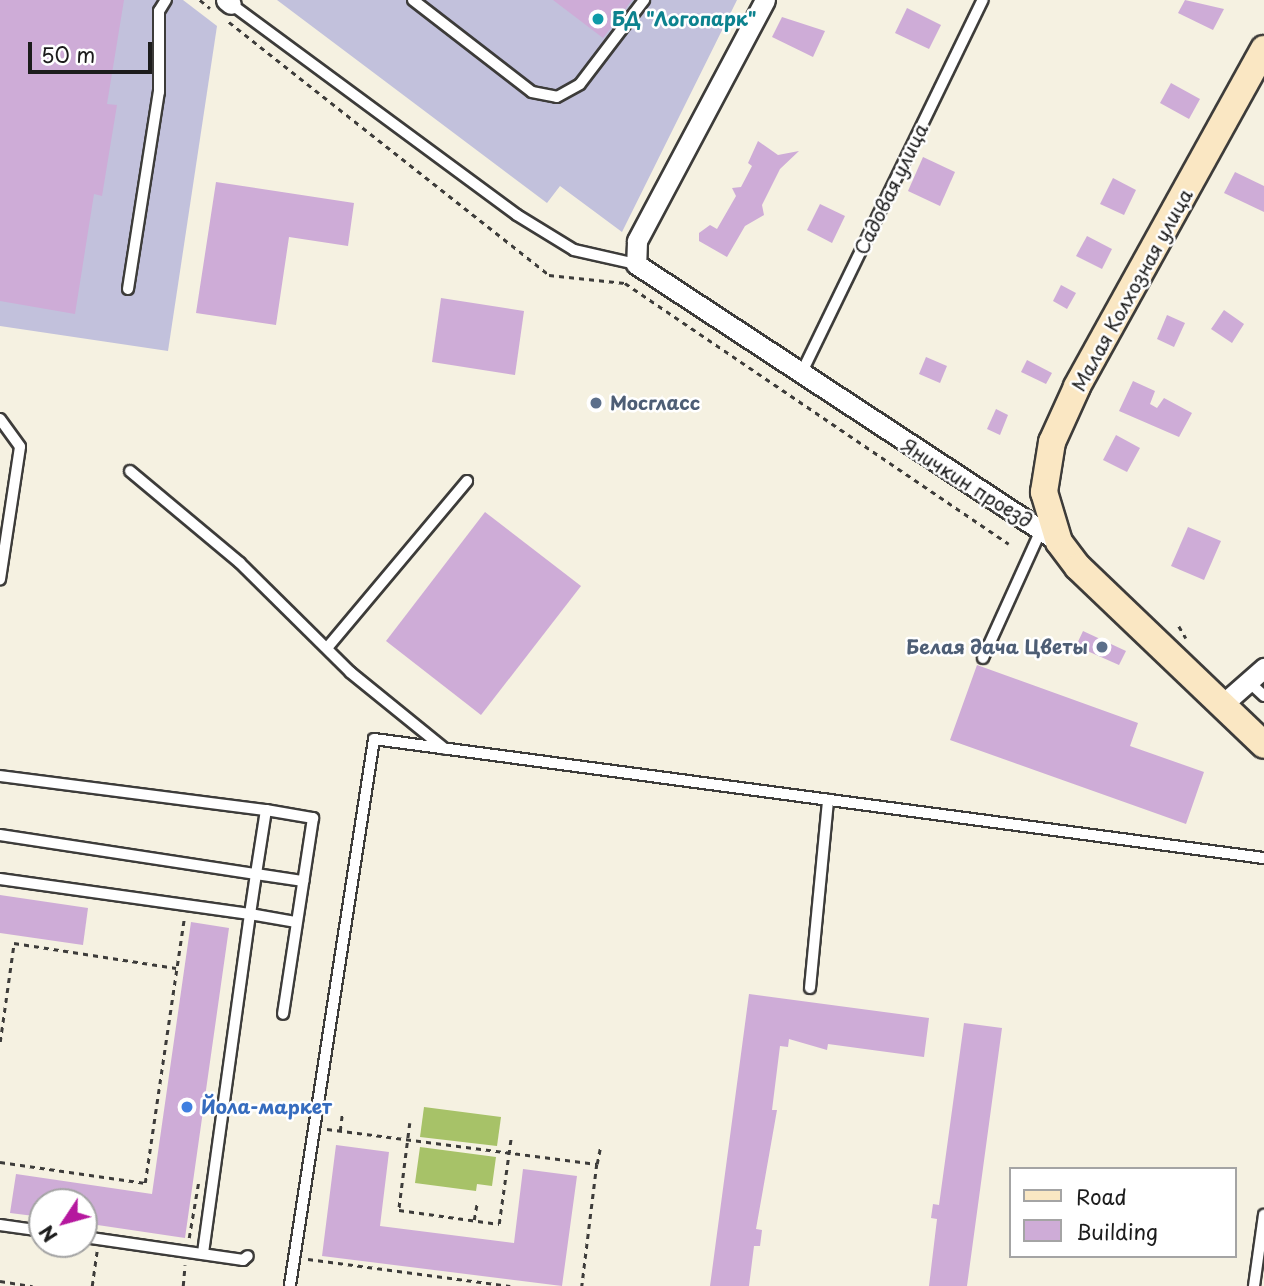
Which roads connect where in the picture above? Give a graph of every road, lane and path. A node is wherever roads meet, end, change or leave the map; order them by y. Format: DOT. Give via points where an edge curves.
graph roads {
  1 [pos="166,0"];
  2 [pos="413,0"];
  3 [pos="644,0"];
  4 [pos="765,0"];
  5 [pos="983,0"];
  6 [pos="227,7"];
  7 [pos="1264,49"];
  8 [pos="635,264"];
  9 [pos="128,289"];
  10 [pos="800,377"];
  11 [pos="0,419"];
  12 [pos="130,471"];
  13 [pos="467,481"];
  14 [pos="1050,536"];
  15 [pos="1009,544"];
  16 [pos="0,580"];
  17 [pos="327,649"];
  18 [pos="983,658"];
  19 [pos="1264,668"];
  20 [pos="1248,681"];
  21 [pos="1264,696"];
  22 [pos="1223,704"];
  23 [pos="1264,745"];
  24 [pos="446,749"];
  25 [pos="0,776"];
  26 [pos="828,800"];
  27 [pos="266,810"];
  28 [pos="0,835"];
  29 [pos="1264,858"];
  30 [pos="256,874"];
  31 [pos="0,879"];
  32 [pos="303,881"];
  33 [pos="171,913"];
  34 [pos="184,914"];
  35 [pos="250,914"];
  36 [pos="198,916"];
  37 [pos="296,922"];
  38 [pos="177,968"];
  39 [pos="810,988"];
  40 [pos="282,1014"];
  41 [pos="0,1042"];
  42 [pos="342,1115"];
  43 [pos="410,1123"];
  44 [pos="310,1126"];
  45 [pos="340,1130"];
  46 [pos="511,1137"];
  47 [pos="408,1139"];
  48 [pos="600,1148"];
  49 [pos="509,1153"];
  50 [pos="0,1162"];
  51 [pos="597,1164"];
  52 [pos="200,1170"];
  53 [pos="477,1203"];
  54 [pos="1264,1215"];
  55 [pos="474,1220"];
  56 [pos="0,1225"];
  57 [pos="28,1229"];
  58 [pos="99,1239"];
  59 [pos="187,1252"];
  60 [pos="202,1254"];
  61 [pos="248,1256"];
  62 [pos="293,1257"];
  63 [pos="0,1281"];
  64 [pos="22,1285"];
  65 [pos="290,1285"];
  66 [pos="33,1286"];
  67 [pos="92,1286"];
  68 [pos="183,1286"];
  69 [pos="510,1286"];
  70 [pos="582,1286"];
  71 [pos="1254,1286"];
  1 -- 9 [label="lane" via="159,12 159,92"];
  2 -- 3 [label="lane" via="532,92 557,97 580,84"];
  4 -- 8 [label="street" via="637,241"];
  5 -- 10 [label="lane, Садовая улица"];
  6 -- 8 [label="lane" via="517,215 574,250"];
  6 -- 15 [label="path" via="549,275 625,283"];
  7 -- 14 [label="street, Малая Колхозная улица" via="1052,442 1044,492"];
  8 -- 10 [label="street, Яничкин проезд"];
  10 -- 14 [label="street, Яничкин проезд"];
  11 -- 16 [label="lane" via="20,447"];
  12 -- 17 [label="lane" via="240,563"];
  13 -- 17 [label="lane"];
  14 -- 18 [label="lane"];
  14 -- 22 [label="street, Яничкин проезд"];
  17 -- 24 [label="lane"];
  19 -- 20 [label="street"];
  20 -- 21 [label="lane"];
  20 -- 22 [label="street"];
  22 -- 23 [label="street, Яничкин проезд"];
  24 -- 26 [label="lane"];
  24 -- 44 [label="lane" via="374,739"];
  25 -- 27 [label="lane"];
  26 -- 29 [label="lane"];
  26 -- 39 [label="lane"];
  27 -- 30 [label="lane"];
  27 -- 32 [label="lane" via="313,818"];
  28 -- 30 [label="lane"];
  30 -- 32 [label="lane"];
  30 -- 35 [label="lane"];
  31 -- 35 [label="lane"];
  32 -- 37 [label="lane"];
  33 -- 34 [label="path"];
  34 -- 36 [label="path"];
  34 -- 38 [label="path"];
  35 -- 37 [label="lane"];
  35 -- 60 [label="lane"];
  37 -- 40 [label="lane"];
  38 -- 41 [label="path" via="14,943"];
  38 -- 50 [label="path" via="145,1183"];
  42 -- 45 [label="path"];
  43 -- 47 [label="path"];
  44 -- 45 [label="path"];
  44 -- 62 [label="lane"];
  45 -- 47 [label="path"];
  46 -- 49 [label="path"];
  47 -- 49 [label="path"];
  47 -- 55 [label="path" via="399,1210"];
  48 -- 51 [label="path"];
  49 -- 51 [label="path"];
  49 -- 55 [label="path" via="499,1224"];
  51 -- 70 [label="path"];
  52 -- 59 [label="path"];
  53 -- 55 [label="path"];
  54 -- 71 [label="lane"];
  56 -- 57 [label="lane"];
  58 -- 59 [label="lane"];
  58 -- 67 [label="path"];
  59 -- 60 [label="lane"];
  59 -- 68 [label="path"];
  60 -- 61 [label="lane"];
  62 -- 65 [label="lane"];
  62 -- 69 [label="path"];
  63 -- 64 [label="path"];
  64 -- 66 [label="path"];
}
